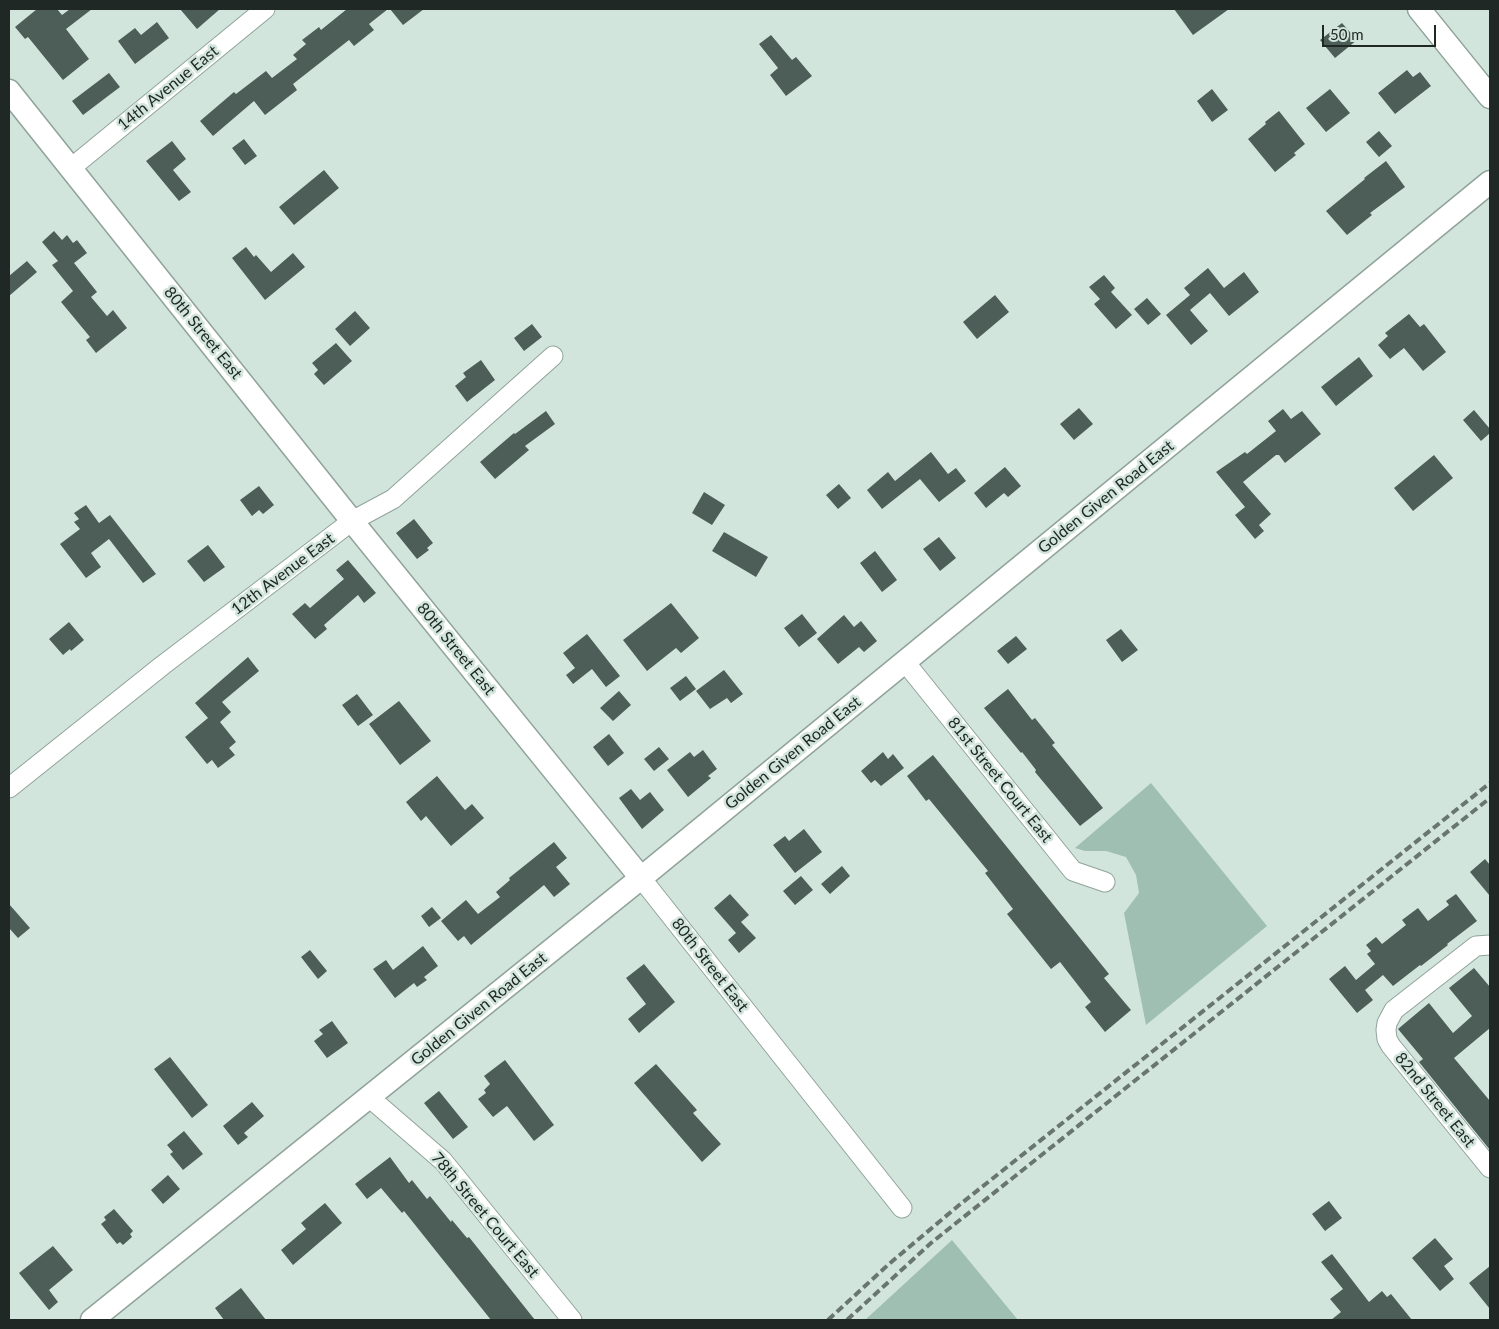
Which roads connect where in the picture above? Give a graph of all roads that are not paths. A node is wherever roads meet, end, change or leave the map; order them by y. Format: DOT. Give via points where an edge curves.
graph roads {
  1 [pos="265,9"];
  2 [pos="1418,9"];
  3 [pos="9,91"];
  4 [pos="1490,97"];
  5 [pos="71,168"];
  6 [pos="1490,182"];
  7 [pos="553,356"];
  8 [pos="352,521"];
  9 [pos="905,662"];
  10 [pos="9,788"];
  11 [pos="641,878"];
  12 [pos="1105,882"];
  13 [pos="1488,945"];
  14 [pos="369,1098"];
  15 [pos="1490,1168"];
  16 [pos="902,1208"];
  17 [pos="92,1320"];
  18 [pos="572,1320"];
  1 -- 5 [label="street, 14th Avenue East"];
  2 -- 4 [label="street"];
  3 -- 5 [label="street, 80th Street East"];
  5 -- 8 [label="street, 80th Street East"];
  6 -- 9 [label="street, Golden Given Road East"];
  7 -- 8 [label="street, 12th Avenue East" via="393,499"];
  8 -- 10 [label="street, 12th Avenue East"];
  8 -- 11 [label="street, 80th Street East"];
  9 -- 11 [label="street, Golden Given Road East"];
  9 -- 12 [label="street, 81st Street Court East" via="1073,871"];
  11 -- 14 [label="street, Golden Given Road East"];
  11 -- 16 [label="street, 80th Street East"];
  13 -- 15 [label="street, 82nd Street East" via="1469,950 1394,1010 1386,1023 1386,1030 1392,1046"];
  14 -- 17 [label="street, Golden Given Road East"];
  14 -- 18 [label="street, 78th Street Court East" via="444,1161"];
}
